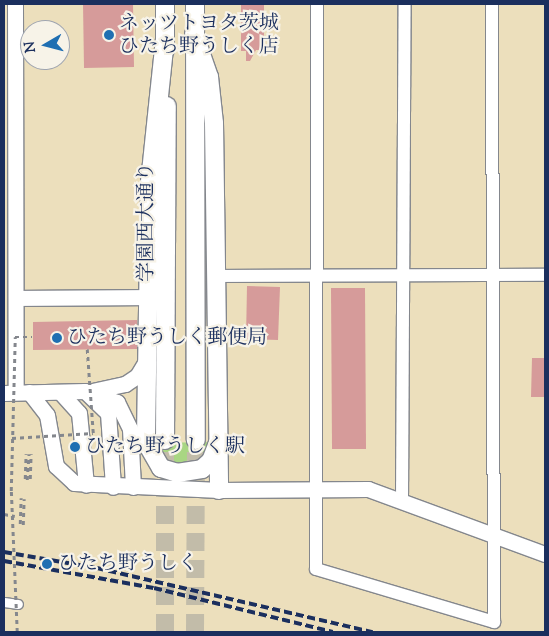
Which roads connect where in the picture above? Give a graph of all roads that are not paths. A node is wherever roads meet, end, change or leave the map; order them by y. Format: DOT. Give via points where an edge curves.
graph roads {
  1 [pos="15,4"];
  2 [pos="165,4"];
  3 [pos="195,4"];
  4 [pos="317,4"];
  5 [pos="405,4"];
  6 [pos="492,4"];
  7 [pos="194,34"];
  8 [pos="165,39"];
  9 [pos="10,102"];
  10 [pos="404,272"];
  11 [pos="316,274"];
  12 [pos="545,274"];
  13 [pos="216,276"];
  14 [pos="492,276"];
  15 [pos="149,297"];
  16 [pos="17,298"];
  17 [pos="148,356"];
  18 [pos="16,392"];
  19 [pos="60,392"];
  20 [pos="85,392"];
  21 [pos="165,440"];
  22 [pos="196,440"];
  23 [pos="219,440"];
  24 [pos="86,485"];
  25 [pos="113,487"];
  26 [pos="132,487"];
  27 [pos="218,490"];
  28 [pos="318,490"];
  29 [pos="402,500"];
  30 [pos="493,535"];
  31 [pos="545,554"];
  32 [pos="4,602"];
  33 [pos="18,604"];
  1 -- 9 [label="street"];
  2 -- 8 [label="main road, 学園西大通り"];
  3 -- 7 [label="main road"];
  4 -- 11 [label="street"];
  5 -- 10 [label="street"];
  6 -- 14 [label="street"];
  7 -- 13 [label="main road" via="209,77 214,123"];
  7 -- 22 [label="main road"];
  8 -- 15 [label="main road" via="150,182"];
  8 -- 21 [label="main road, 学園西大通り" via="169,166"];
  9 -- 16 [label="street"];
  10 -- 11 [label="street"];
  10 -- 14 [label="street"];
  10 -- 29 [label="street"];
  11 -- 13 [label="street"];
  11 -- 28 [label="street"];
  12 -- 14 [label="street"];
  13 -- 23 [label="main road"];
  14 -- 30 [label="street"];
  15 -- 16 [label="street"];
  15 -- 17 [label="main road"];
  16 -- 18 [label="street"];
  17 -- 20 [label="street" via="136,376 124,384"];
  17 -- 23 [label="main road" via="146,442 151,457 161,468 190,473 211,461"];
  18 -- 19 [label="street"];
  18 -- 24 [label="street" via="47,415 60,473 68,480"];
  19 -- 20 [label="street"];
  19 -- 24 [label="street" via="79,413"];
  20 -- 25 [label="street" via="108,413"];
  20 -- 26 [label="street" via="117,402 127,418"];
  23 -- 27 [label="main road"];
  24 -- 25 [label="street"];
  25 -- 26 [label="street"];
  26 -- 27 [label="street"];
  27 -- 28 [label="street"];
  28 -- 29 [label="street" via="368,488"];
  28 -- 30 [label="street" via="316,569 494,622"];
  29 -- 30 [label="street"];
  30 -- 31 [label="street"];
  32 -- 33 [label="street"];
}
